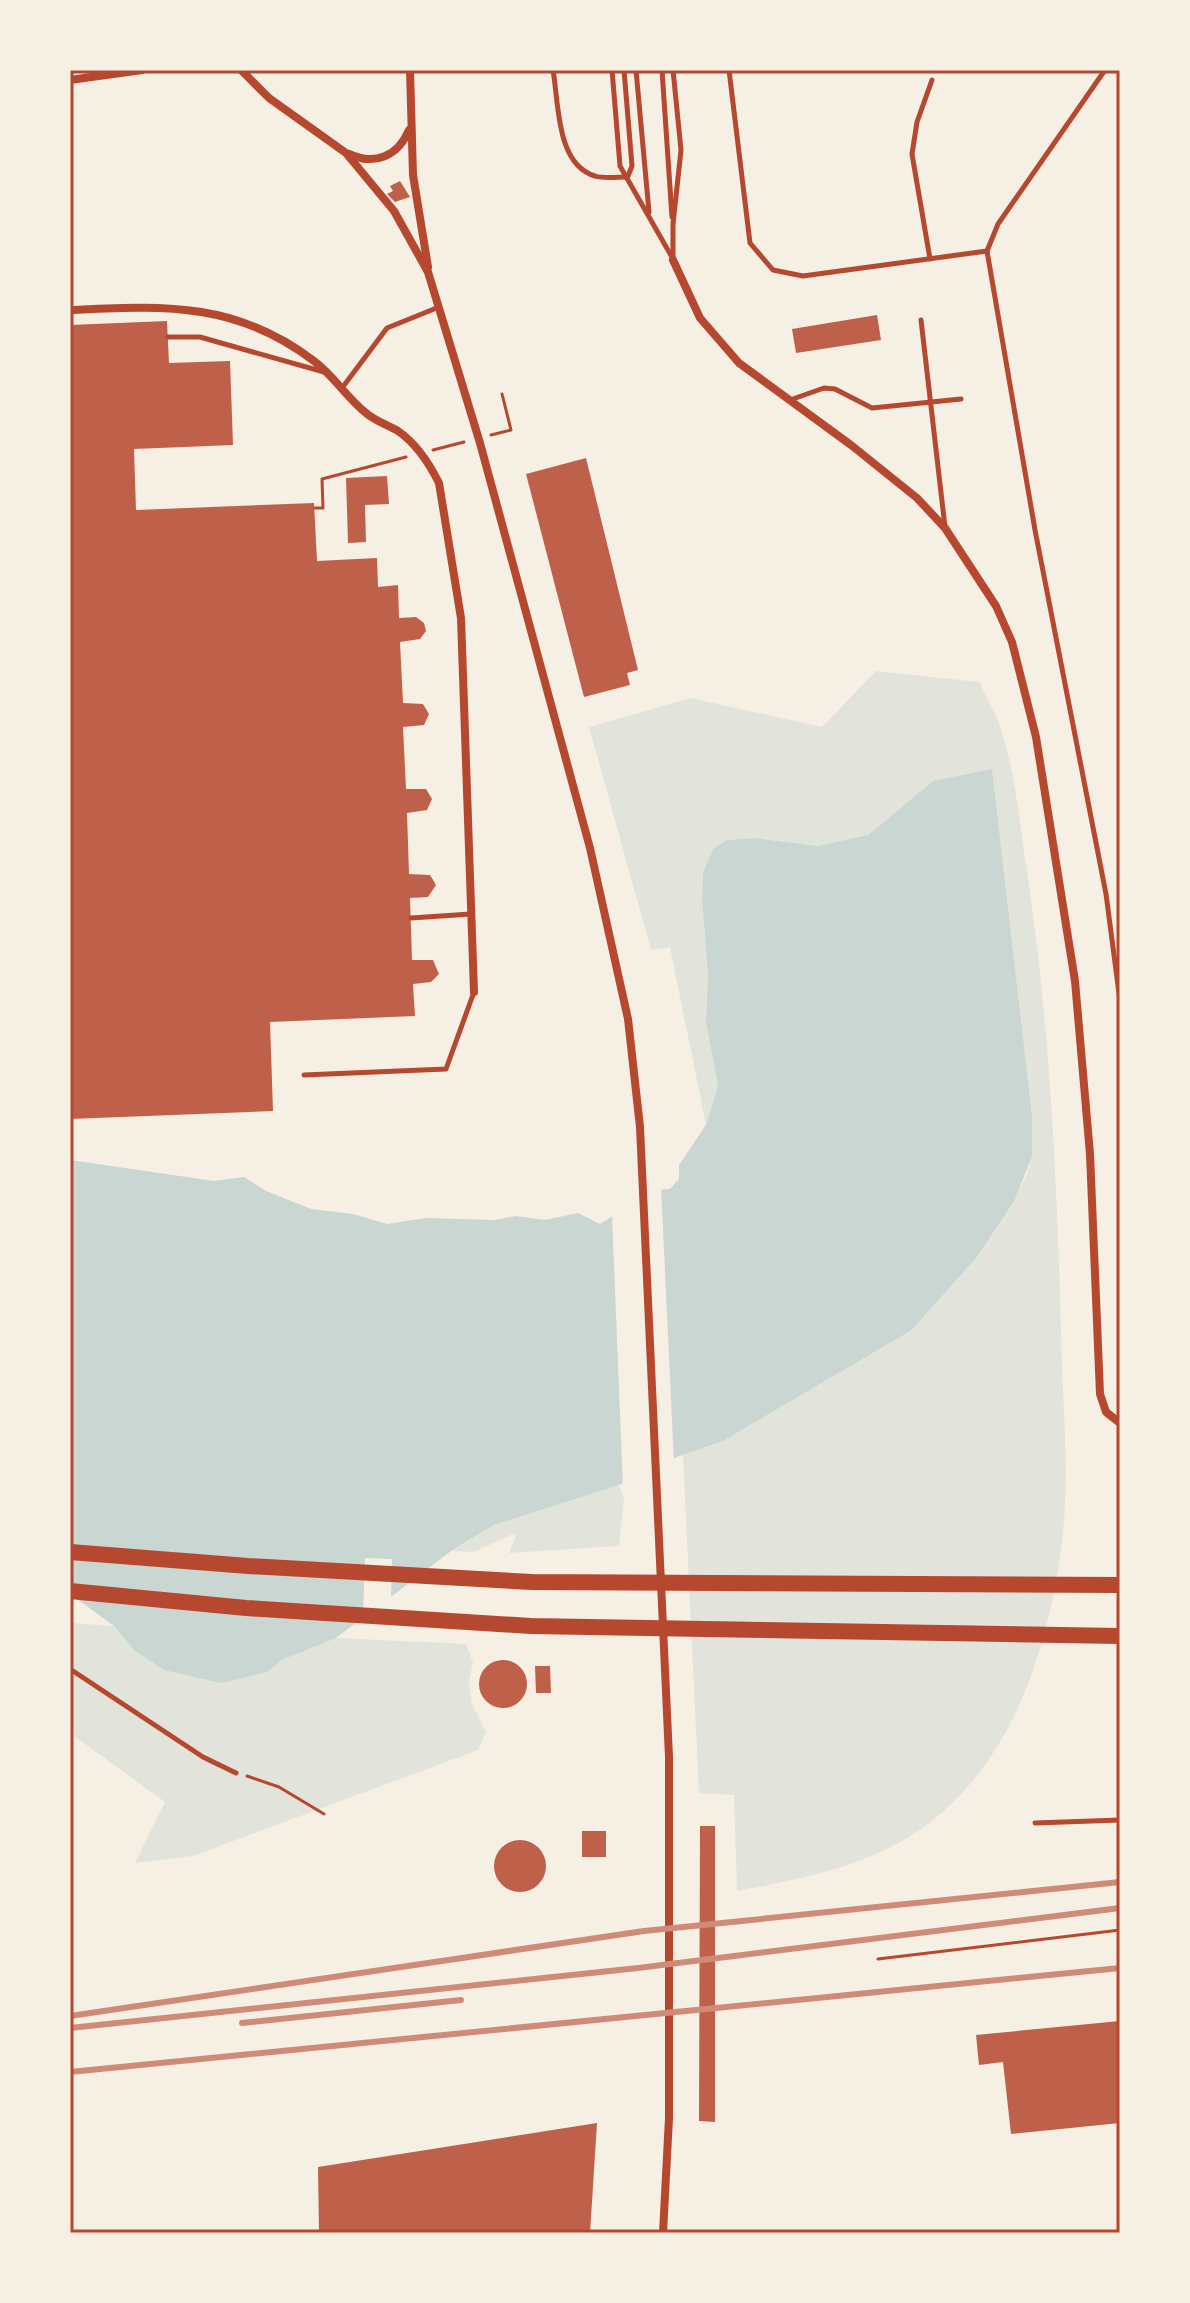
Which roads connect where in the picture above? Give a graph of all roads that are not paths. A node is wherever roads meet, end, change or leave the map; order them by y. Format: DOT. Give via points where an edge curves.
graph roads {
  1 [pos="142,70"];
  2 [pos="241,70"];
  3 [pos="410,70"];
  4 [pos="553,70"];
  5 [pos="612,70"];
  6 [pos="624,70"];
  7 [pos="636,70"];
  8 [pos="662,70"];
  9 [pos="673,70"];
  10 [pos="729,70"];
  11 [pos="1105,70"];
  12 [pos="70,80"];
  13 [pos="932,80"];
  14 [pos="411,118"];
  15 [pos="346,153"];
  16 [pos="628,177"];
  17 [pos="649,217"];
  18 [pos="673,224"];
  19 [pos="987,251"];
  20 [pos="930,259"];
  21 [pos="673,260"];
  22 [pos="428,272"];
  23 [pos="440,306"];
  24 [pos="70,310"];
  25 [pos="921,320"];
  26 [pos="168,337"];
  27 [pos="329,374"];
  28 [pos="342,388"];
  29 [pos="961,399"];
  30 [pos="790,400"];
  31 [pos="931,403"];
  32 [pos="945,528"];
  33 [pos="471,914"];
  34 [pos="411,918"];
  35 [pos="474,992"];
  36 [pos="1120,1001"];
  37 [pos="304,1075"];
  38 [pos="1120,1423"];
  39 [pos="70,1552"];
  40 [pos="1120,1585"];
  41 [pos="70,1591"];
  42 [pos="1120,1636"];
  43 [pos="70,1669"];
  44 [pos="236,1773"];
  45 [pos="1120,1820"];
  46 [pos="1035,1823"];
  47 [pos="663,2233"];
  1 -- 12 [label="street"];
  2 -- 15 [label="street" via="269,98"];
  3 -- 14 [label="street"];
  4 -- 16 [label="lane" via="573,162 596,177"];
  5 -- 16 [label="lane" via="620,166"];
  6 -- 16 [label="lane" via="632,166"];
  7 -- 17 [label="lane"];
  8 -- 18 [label="lane"];
  9 -- 18 [label="lane" via="681,150"];
  10 -- 20 [label="lane" via="750,243 773,270 803,276"];
  11 -- 19 [label="lane" via="998,224"];
  13 -- 20 [label="lane" via="912,154"];
  14 -- 15 [label="street" via="404,142 389,155 372,160"];
  14 -- 22 [label="street" via="415,202"];
  15 -- 22 [label="street" via="394,211"];
  16 -- 17 [label="lane"];
  17 -- 21 [label="lane"];
  18 -- 21 [label="lane"];
  19 -- 20 [label="lane"];
  19 -- 36 [label="lane" via="1106,894"];
  21 -- 30 [label="street" via="700,318 718,342"];
  22 -- 23 [label="street"];
  23 -- 28 [label="lane" via="387,328"];
  23 -- 47 [label="street" via="590,848 628,1019 637,1087 671,1881"];
  24 -- 27 [label="street" via="171,306 203,311 285,341"];
  25 -- 31 [label="lane"];
  26 -- 27 [label="lane" via="200,337"];
  27 -- 28 [label="street"];
  28 -- 33 [label="street" via="366,414 415,445 439,483 461,618"];
  29 -- 31 [label="lane"];
  30 -- 31 [label="lane" via="824,388 872,408"];
  30 -- 32 [label="street" via="917,498"];
  31 -- 32 [label="lane"];
  32 -- 38 [label="street" via="996,606 1012,642 1036,737 1075,981 1090,1154 1100,1394 1106,1412"];
  33 -- 34 [label="lane"];
  33 -- 35 [label="street"];
  35 -- 37 [label="lane" via="446,1069"];
  39 -- 40 [label="highway" via="532,1582"];
  41 -- 42 [label="highway" via="531,1626"];
  43 -- 44 [label="lane"];
  45 -- 46 [label="lane"];
}
